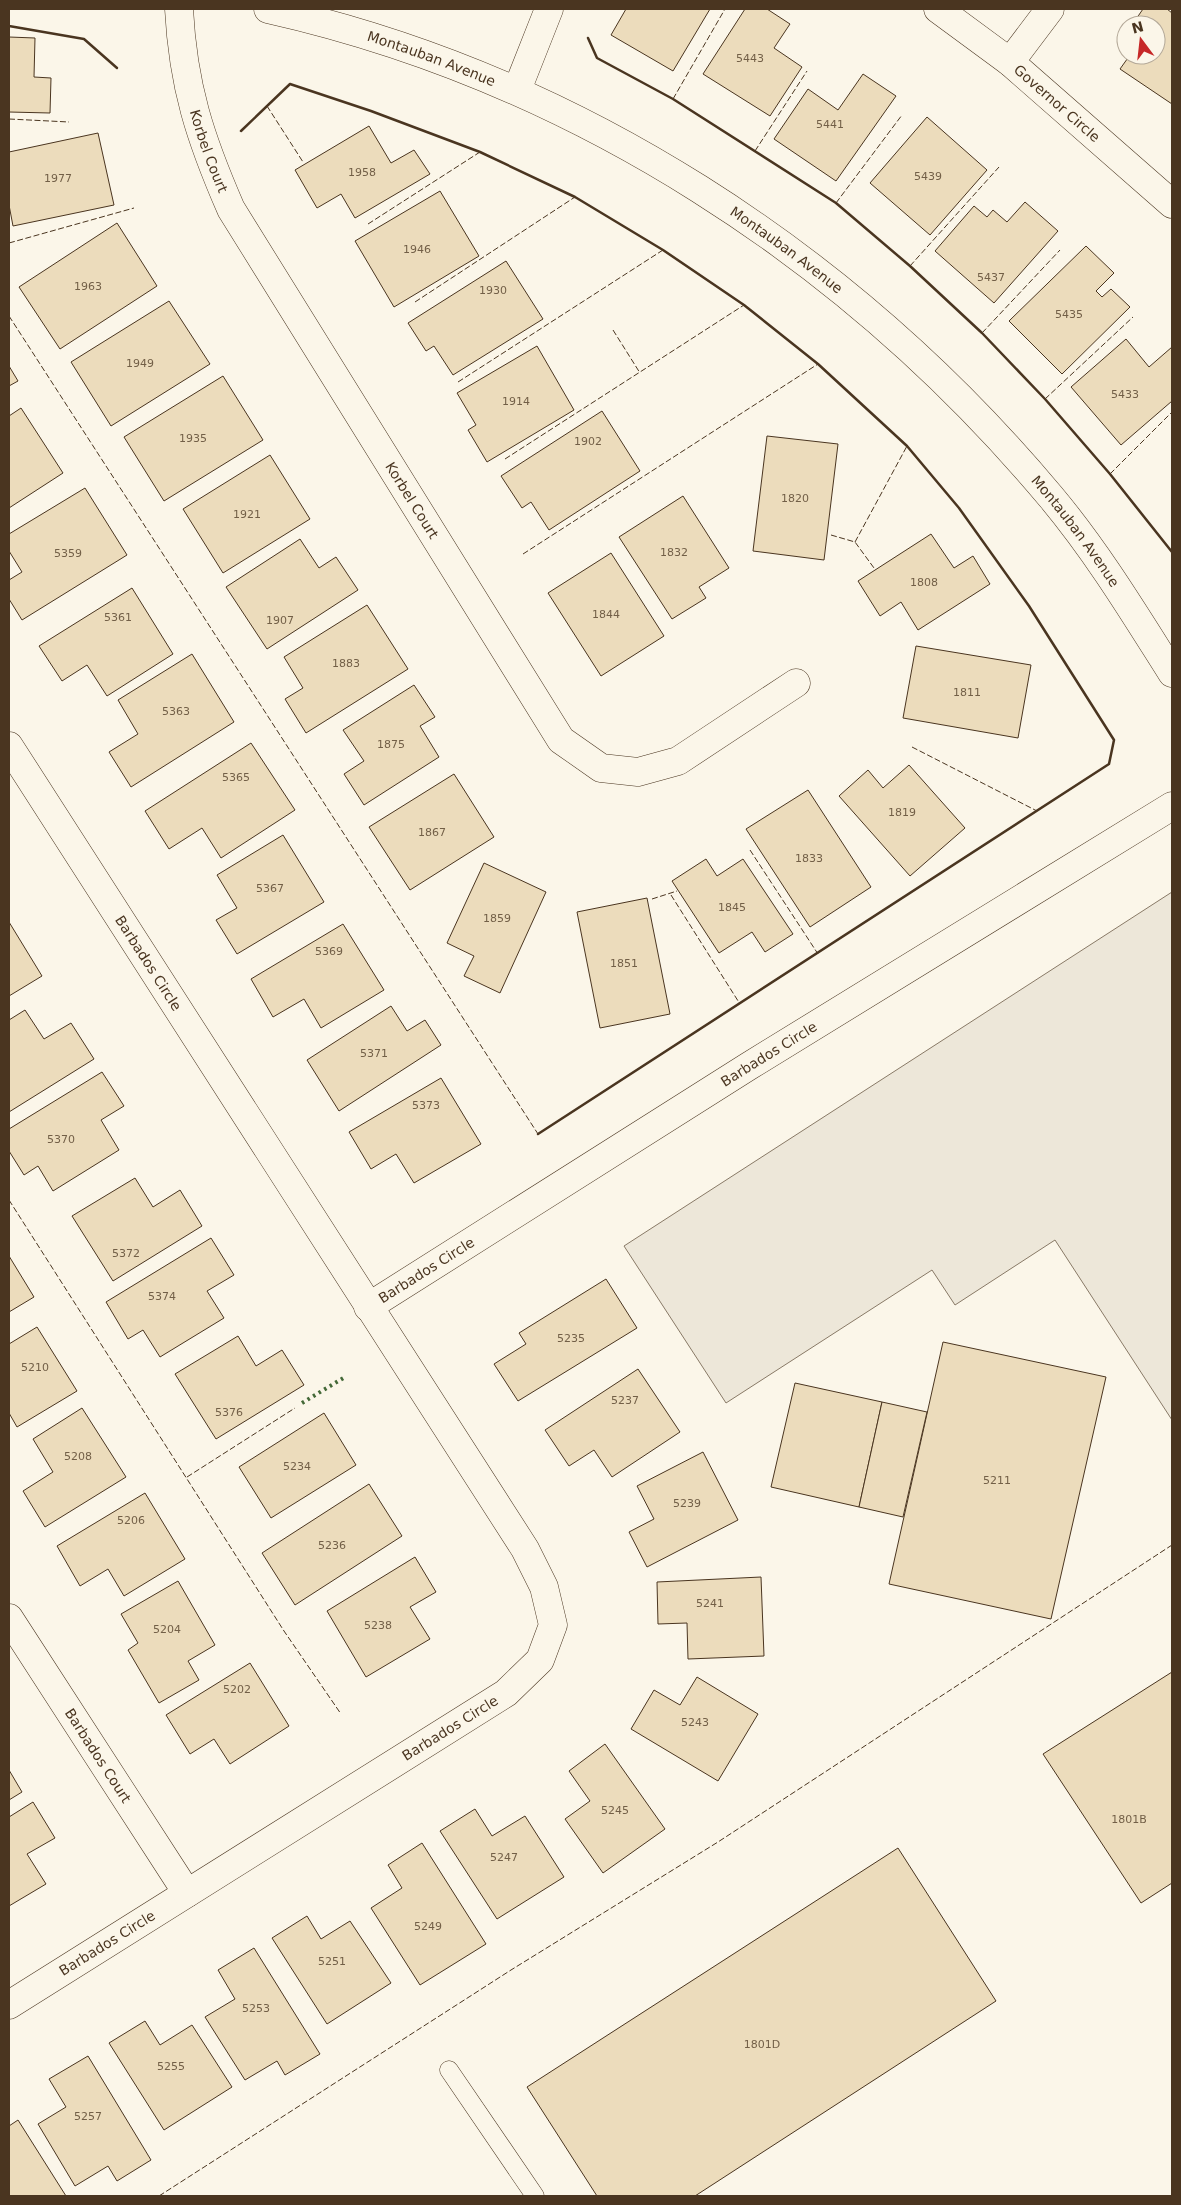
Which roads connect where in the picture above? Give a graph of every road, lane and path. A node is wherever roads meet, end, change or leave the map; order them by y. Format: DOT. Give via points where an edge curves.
graph roads {
  1 [pos="179,9"];
  2 [pos="268,9"];
  3 [pos="549,9"];
  4 [pos="938,9"];
  5 [pos="1050,9"];
  6 [pos="1010,62"];
  7 [pos="518,90"];
  8 [pos="1172,204"];
  9 [pos="1172,673"];
  10 [pos="796,683"];
  11 [pos="9,746"];
  12 [pos="1172,806"];
  13 [pos="368,1307"];
  14 [pos="9,1618"];
  15 [pos="187,1893"];
  16 [pos="9,2005"];
  17 [pos="449,2070"];
  18 [pos="535,2196"];
  1 -- 10 [label="street, Korbel Court" via="181,47 190,100 206,153 231,209 561,740 601,768 638,772 678,762"];
  2 -- 7 [label="street, Montauban Avenue" via="319,20 426,54"];
  3 -- 7 [label="street"];
  4 -- 6 [label="street, Governor Circle"];
  5 -- 6 [label="street"];
  6 -- 8 [label="street, Governor Circle"];
  7 -- 9 [label="street, Montauban Avenue" via="650,158 727,205 824,275 907,346 987,424 1052,498 1109,573"];
  11 -- 13 [label="street, Barbados Circle"];
  12 -- 13 [label="street, Barbados Circle" via="749,1066"];
  13 -- 15 [label="street, Barbados Circle" via="524,1549 544,1587 554,1625 540,1660 506,1693"];
  14 -- 15 [label="street, Barbados Court"];
  15 -- 16 [label="street, Barbados Circle"];
  17 -- 18 [label="lane"];
}
